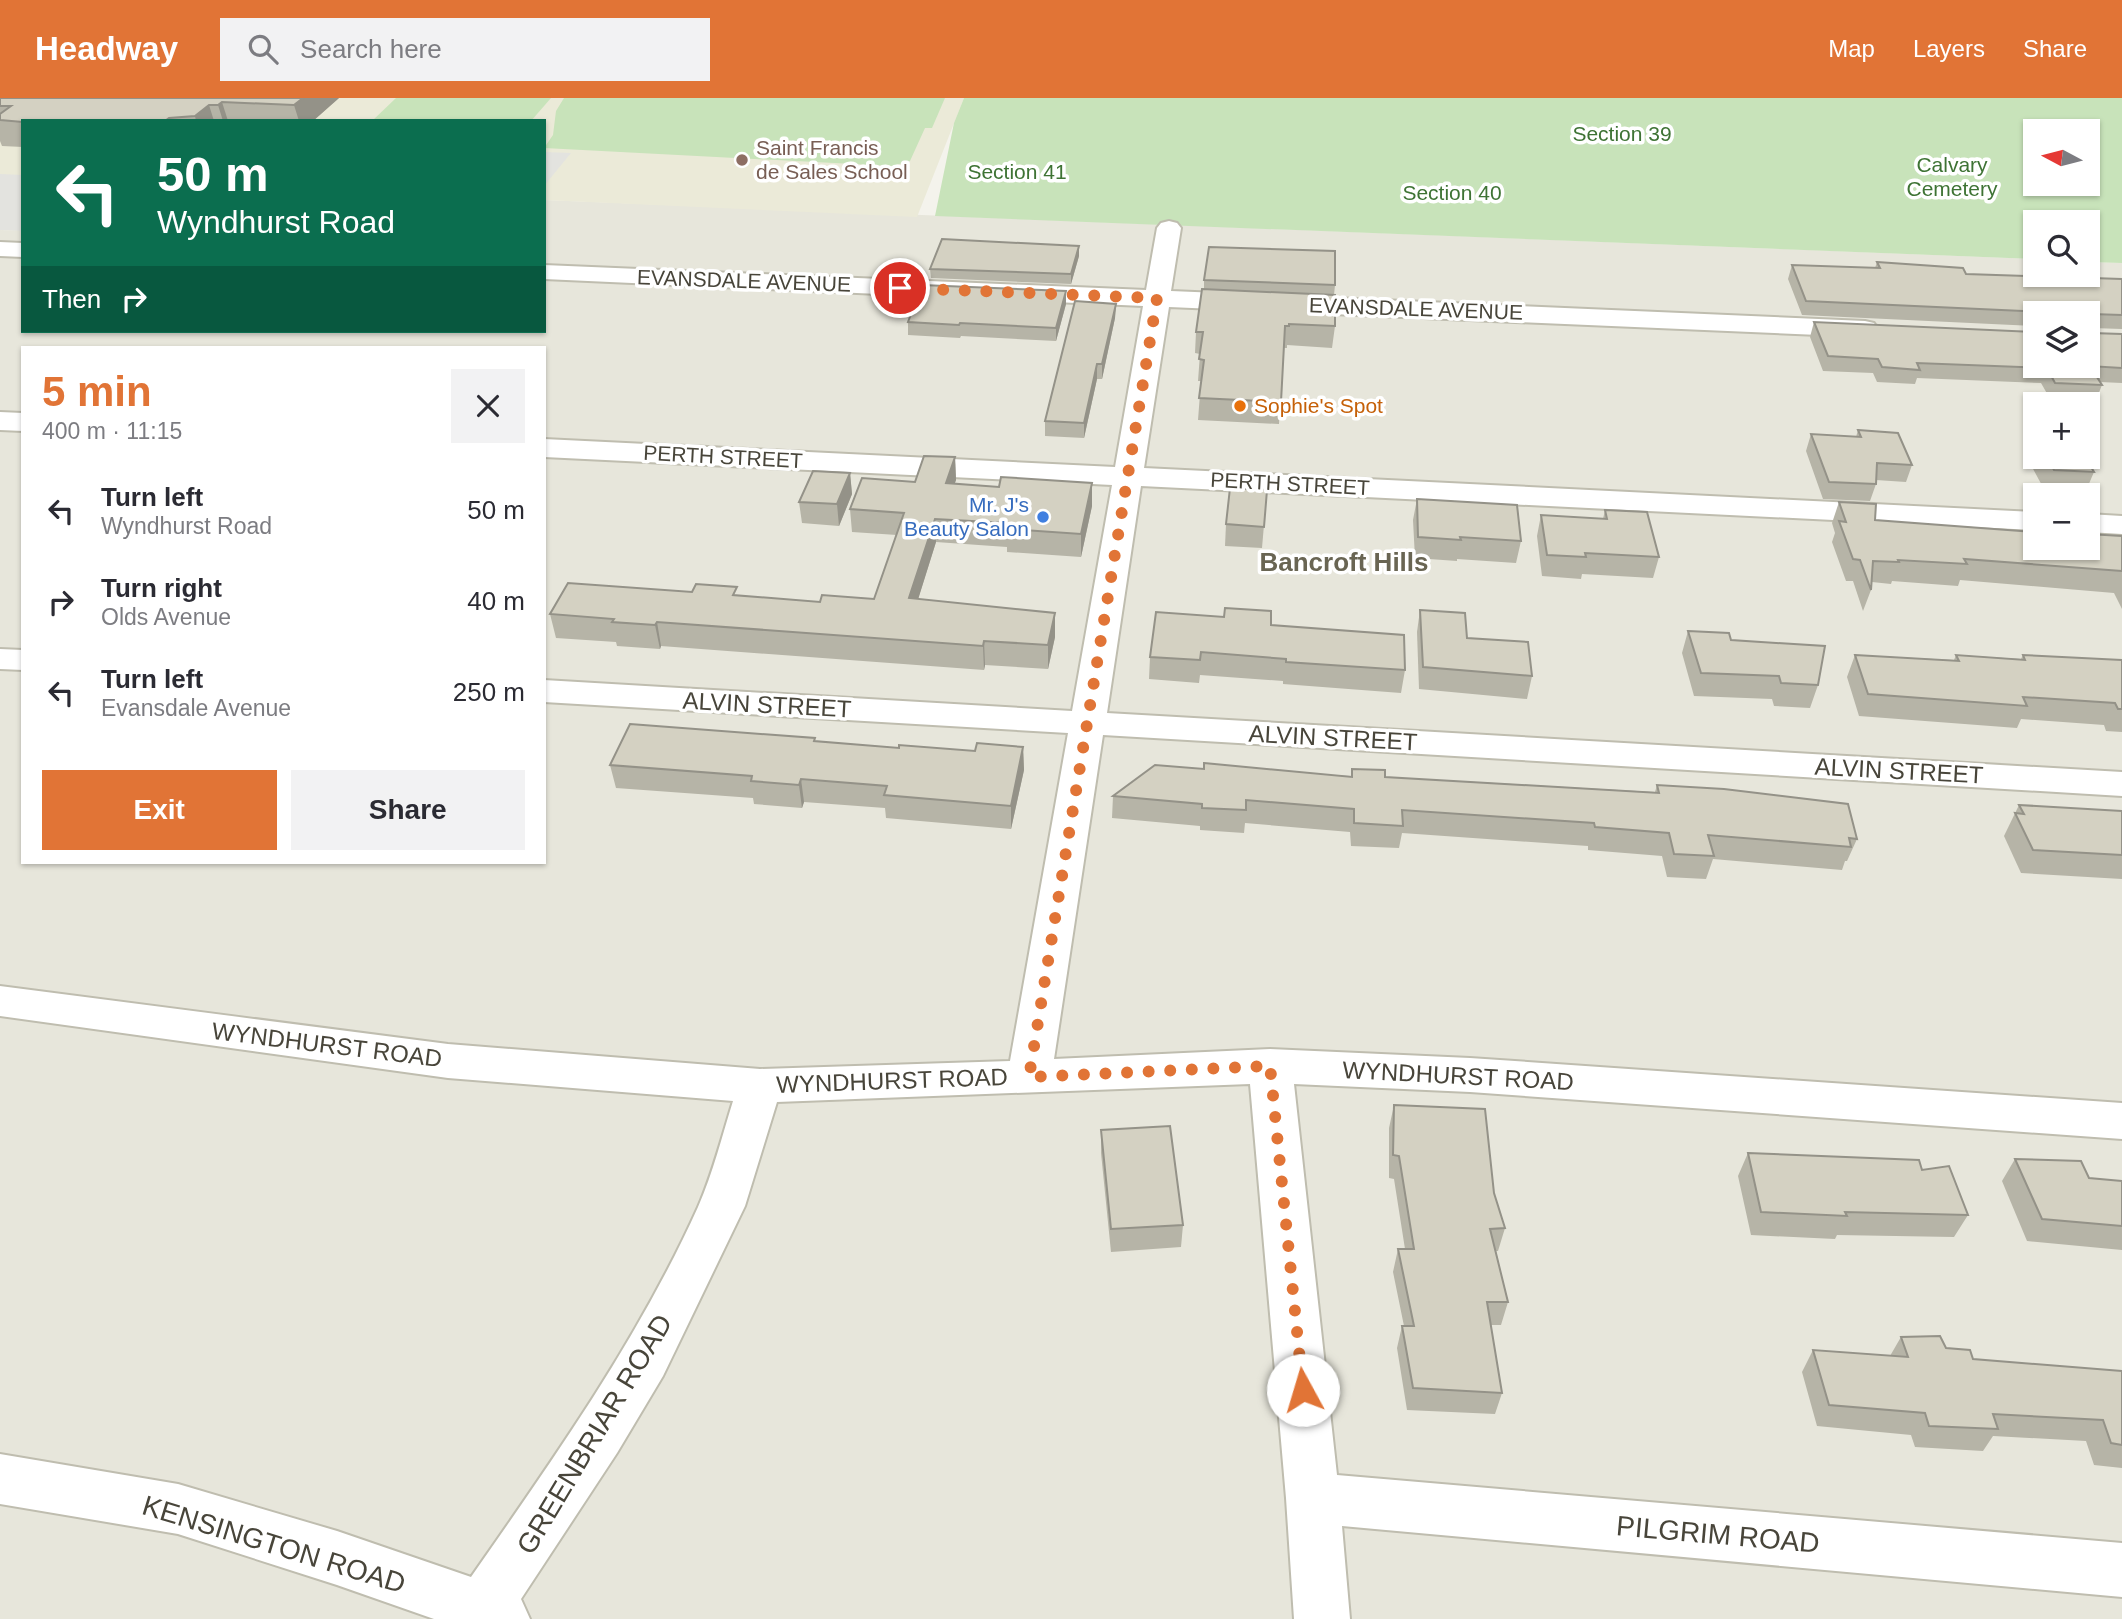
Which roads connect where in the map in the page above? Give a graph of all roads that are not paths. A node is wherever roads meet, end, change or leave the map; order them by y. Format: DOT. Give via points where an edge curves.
graph roads {
  1 [pos="1170,228"];
  2 [pos="0,249"];
  3 [pos="21,250"];
  4 [pos="546,272"];
  5 [pos="1157,298"];
  6 [pos="1884,329"];
  7 [pos="0,421"];
  8 [pos="21,422"];
  9 [pos="546,448"];
  10 [pos="1128,477"];
  11 [pos="2023,520"];
  12 [pos="2100,524"];
  13 [pos="2122,525"];
  14 [pos="0,659"];
  15 [pos="21,660"];
  16 [pos="546,691"];
  17 [pos="1087,724"];
  18 [pos="2122,784"];
  19 [pos="0,1000"];
  20 [pos="1270,1066"];
  21 [pos="1029,1077"];
  22 [pos="760,1086"];
  23 [pos="2122,1121"];
  24 [pos="0,1479"];
  25 [pos="1313,1498"];
  26 [pos="2122,1570"];
  27 [pos="487,1616"];
  28 [pos="1322,1619"];
  1 -- 5 [label="street"];
  2 -- 3 [label="street"];
  4 -- 5 [label="street, EVANSDALE AVENUE"];
  5 -- 6 [label="street, EVANSDALE AVENUE"];
  5 -- 10 [label="street"];
  7 -- 8 [label="street"];
  9 -- 10 [label="street, PERTH STREET"];
  10 -- 11 [label="street, PERTH STREET"];
  10 -- 17 [label="street"];
  12 -- 13 [label="street"];
  14 -- 15 [label="street"];
  16 -- 17 [label="street, ALVIN STREET"];
  17 -- 18 [label="street, ALVIN STREET"];
  17 -- 21 [label="street"];
  19 -- 22 [label="street, WYNDHURST ROAD" via="448,1061"];
  20 -- 21 [label="street, WYNDHURST ROAD"];
  20 -- 23 [label="street, WYNDHURST ROAD" via="1470,1075"];
  20 -- 25 [label="street"];
  21 -- 22 [label="street, WYNDHURST ROAD"];
  22 -- 27 [label="street, GREENBRIAR ROAD" via="722,1206 645,1360"];
  24 -- 27 [label="street, KENSINGTON ROAD" via="178,1509 337,1558"];
  25 -- 26 [label="street, PILGRIM ROAD"];
  25 -- 28 [label="street"];
}
